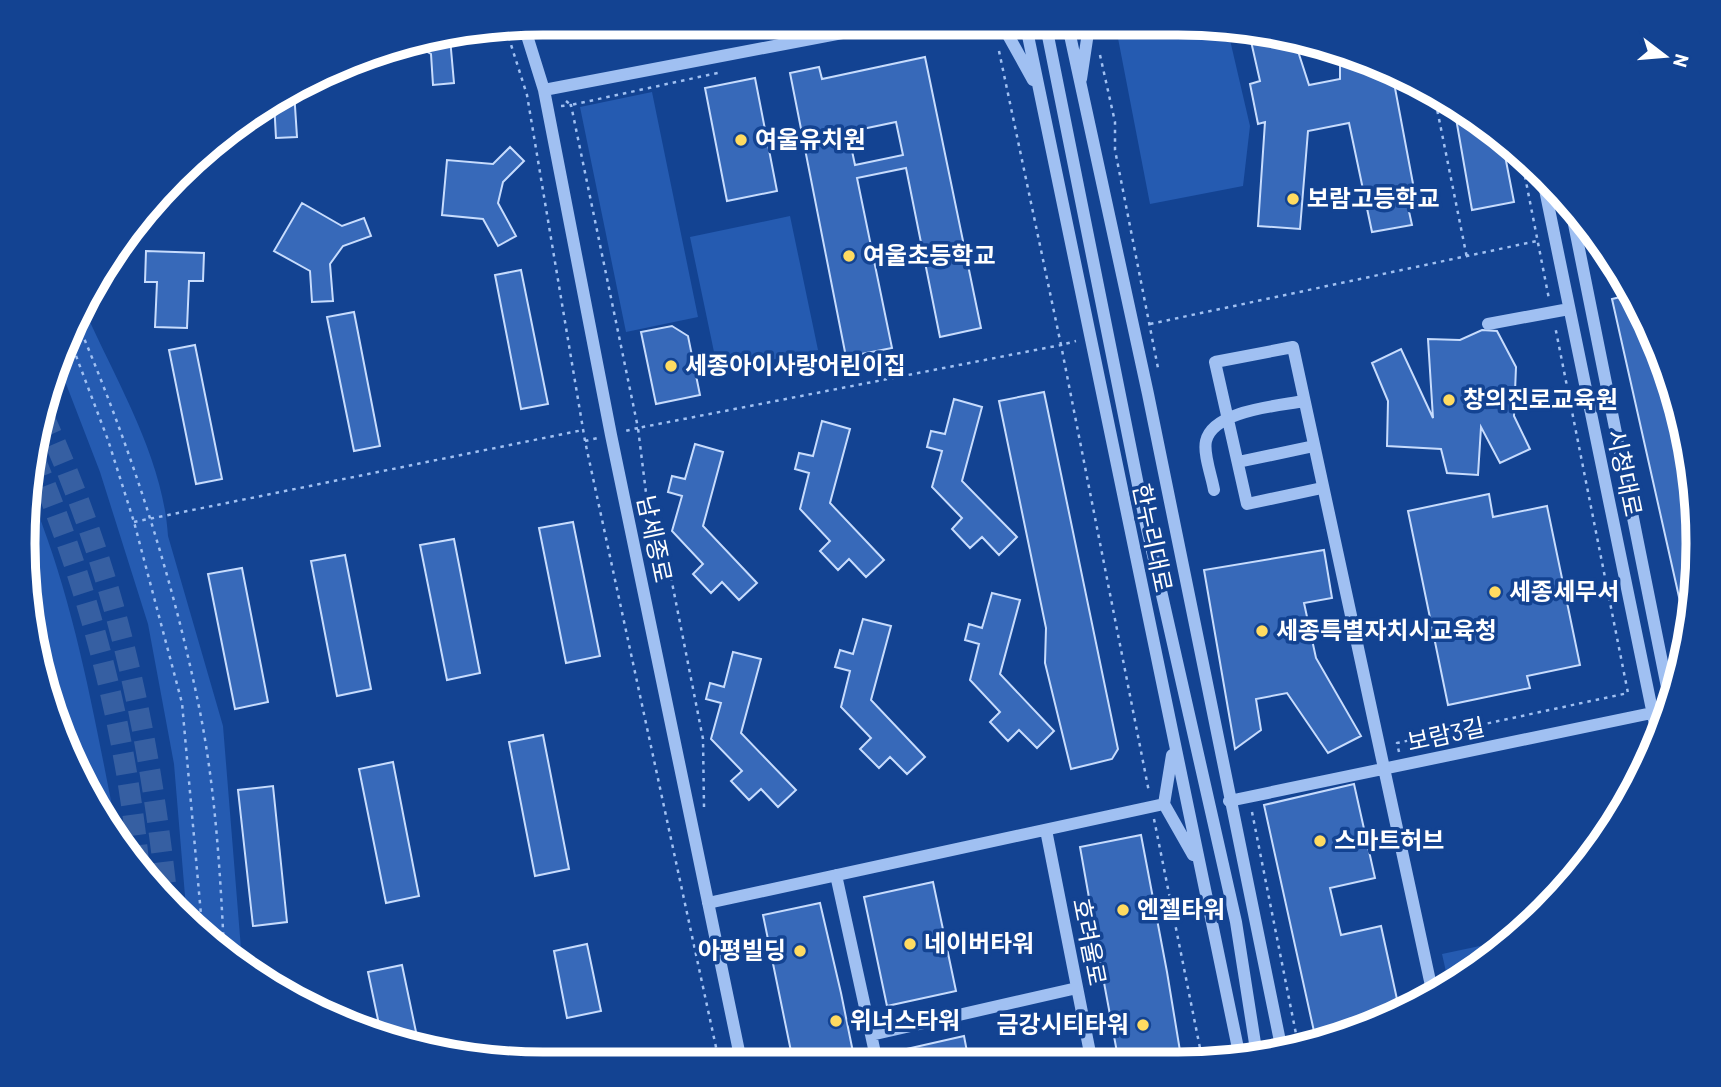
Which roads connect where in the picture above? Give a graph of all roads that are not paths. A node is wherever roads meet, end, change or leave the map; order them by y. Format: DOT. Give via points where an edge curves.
graph roads {
  1 [pos="832,35"];
  2 [pos="1008,35"];
  3 [pos="1028,35"];
  4 [pos="1048,35"];
  5 [pos="1071,35"];
  6 [pos="1088,35"];
  7 [pos="527,36"];
  8 [pos="544,90"];
  9 [pos="1080,90"];
  10 [pos="1040,94"];
  11 [pos="1546,193"];
  12 [pos="1574,226"];
  13 [pos="1569,309"];
  14 [pos="1488,324"];
  15 [pos="1304,401"];
  16 [pos="1227,417"];
  17 [pos="1314,446"];
  18 [pos="1238,462"];
  19 [pos="1322,488"];
  20 [pos="1214,490"];
  21 [pos="1666,684"];
  22 [pos="1657,712"];
  23 [pos="1652,713"];
  24 [pos="1654,721"];
  25 [pos="1174,741"];
  26 [pos="1382,770"];
  27 [pos="1229,801"];
  28 [pos="1158,805"];
  29 [pos="1046,830"];
  30 [pos="1200,866"];
  31 [pos="836,875"];
  32 [pos="708,903"];
  33 [pos="1431,985"];
  34 [pos="1077,988"];
  35 [pos="872,1035"];
  36 [pos="1280,1041"];
  37 [pos="1255,1046"];
  38 [pos="1238,1049"];
  39 [pos="739,1052"];
  40 [pos="875,1052"];
  41 [pos="1090,1052"];
  1 -- 8 [label="street"];
  2 -- 10 [label="street"];
  3 -- 10 [label="street, 한누리대로"];
  4 -- 37 [label="street" via="1145,520 1236,922"];
  5 -- 9 [label="street, 한누리대로"];
  6 -- 9 [label="street"];
  7 -- 8 [label="street, 남세종로"];
  8 -- 32 [label="street, 남세종로"];
  9 -- 27 [label="street, 한누리대로" via="1148,394"];
  10 -- 25 [label="street, 한누리대로"];
  11 -- 13 [label="street, 시청대로"];
  12 -- 21 [label="street, 시청대로"];
  13 -- 14 [label="street"];
  13 -- 23 [label="street, 시청대로"];
  15 -- 16 [label="street"];
  15 -- 16 [label="street" via="1293,347 1215,362"];
  15 -- 17 [label="street"];
  16 -- 18 [label="street"];
  16 -- 20 [label="street" via="1206,442"];
  17 -- 18 [label="street"];
  17 -- 19 [label="street"];
  18 -- 19 [label="street" via="1247,504"];
  19 -- 26 [label="street"];
  22 -- 23 [label="street, 보람3길"];
  23 -- 24 [label="street, 시청대로"];
  23 -- 26 [label="street, 보람3길"];
  25 -- 28 [label="street"];
  25 -- 30 [label="street, 한누리대로"];
  26 -- 27 [label="street, 보람3길"];
  26 -- 33 [label="street"];
  27 -- 36 [label="street, 한누리대로"];
  28 -- 29 [label="street"];
  28 -- 30 [label="street"];
  29 -- 31 [label="street"];
  29 -- 34 [label="street, 호려울로"];
  30 -- 38 [label="street, 한누리대로"];
  31 -- 32 [label="street"];
  31 -- 35 [label="street"];
  32 -- 39 [label="street, 남세종로"];
  34 -- 35 [label="street"];
  34 -- 41 [label="street, 호려울로"];
  35 -- 40 [label="street"];
}
